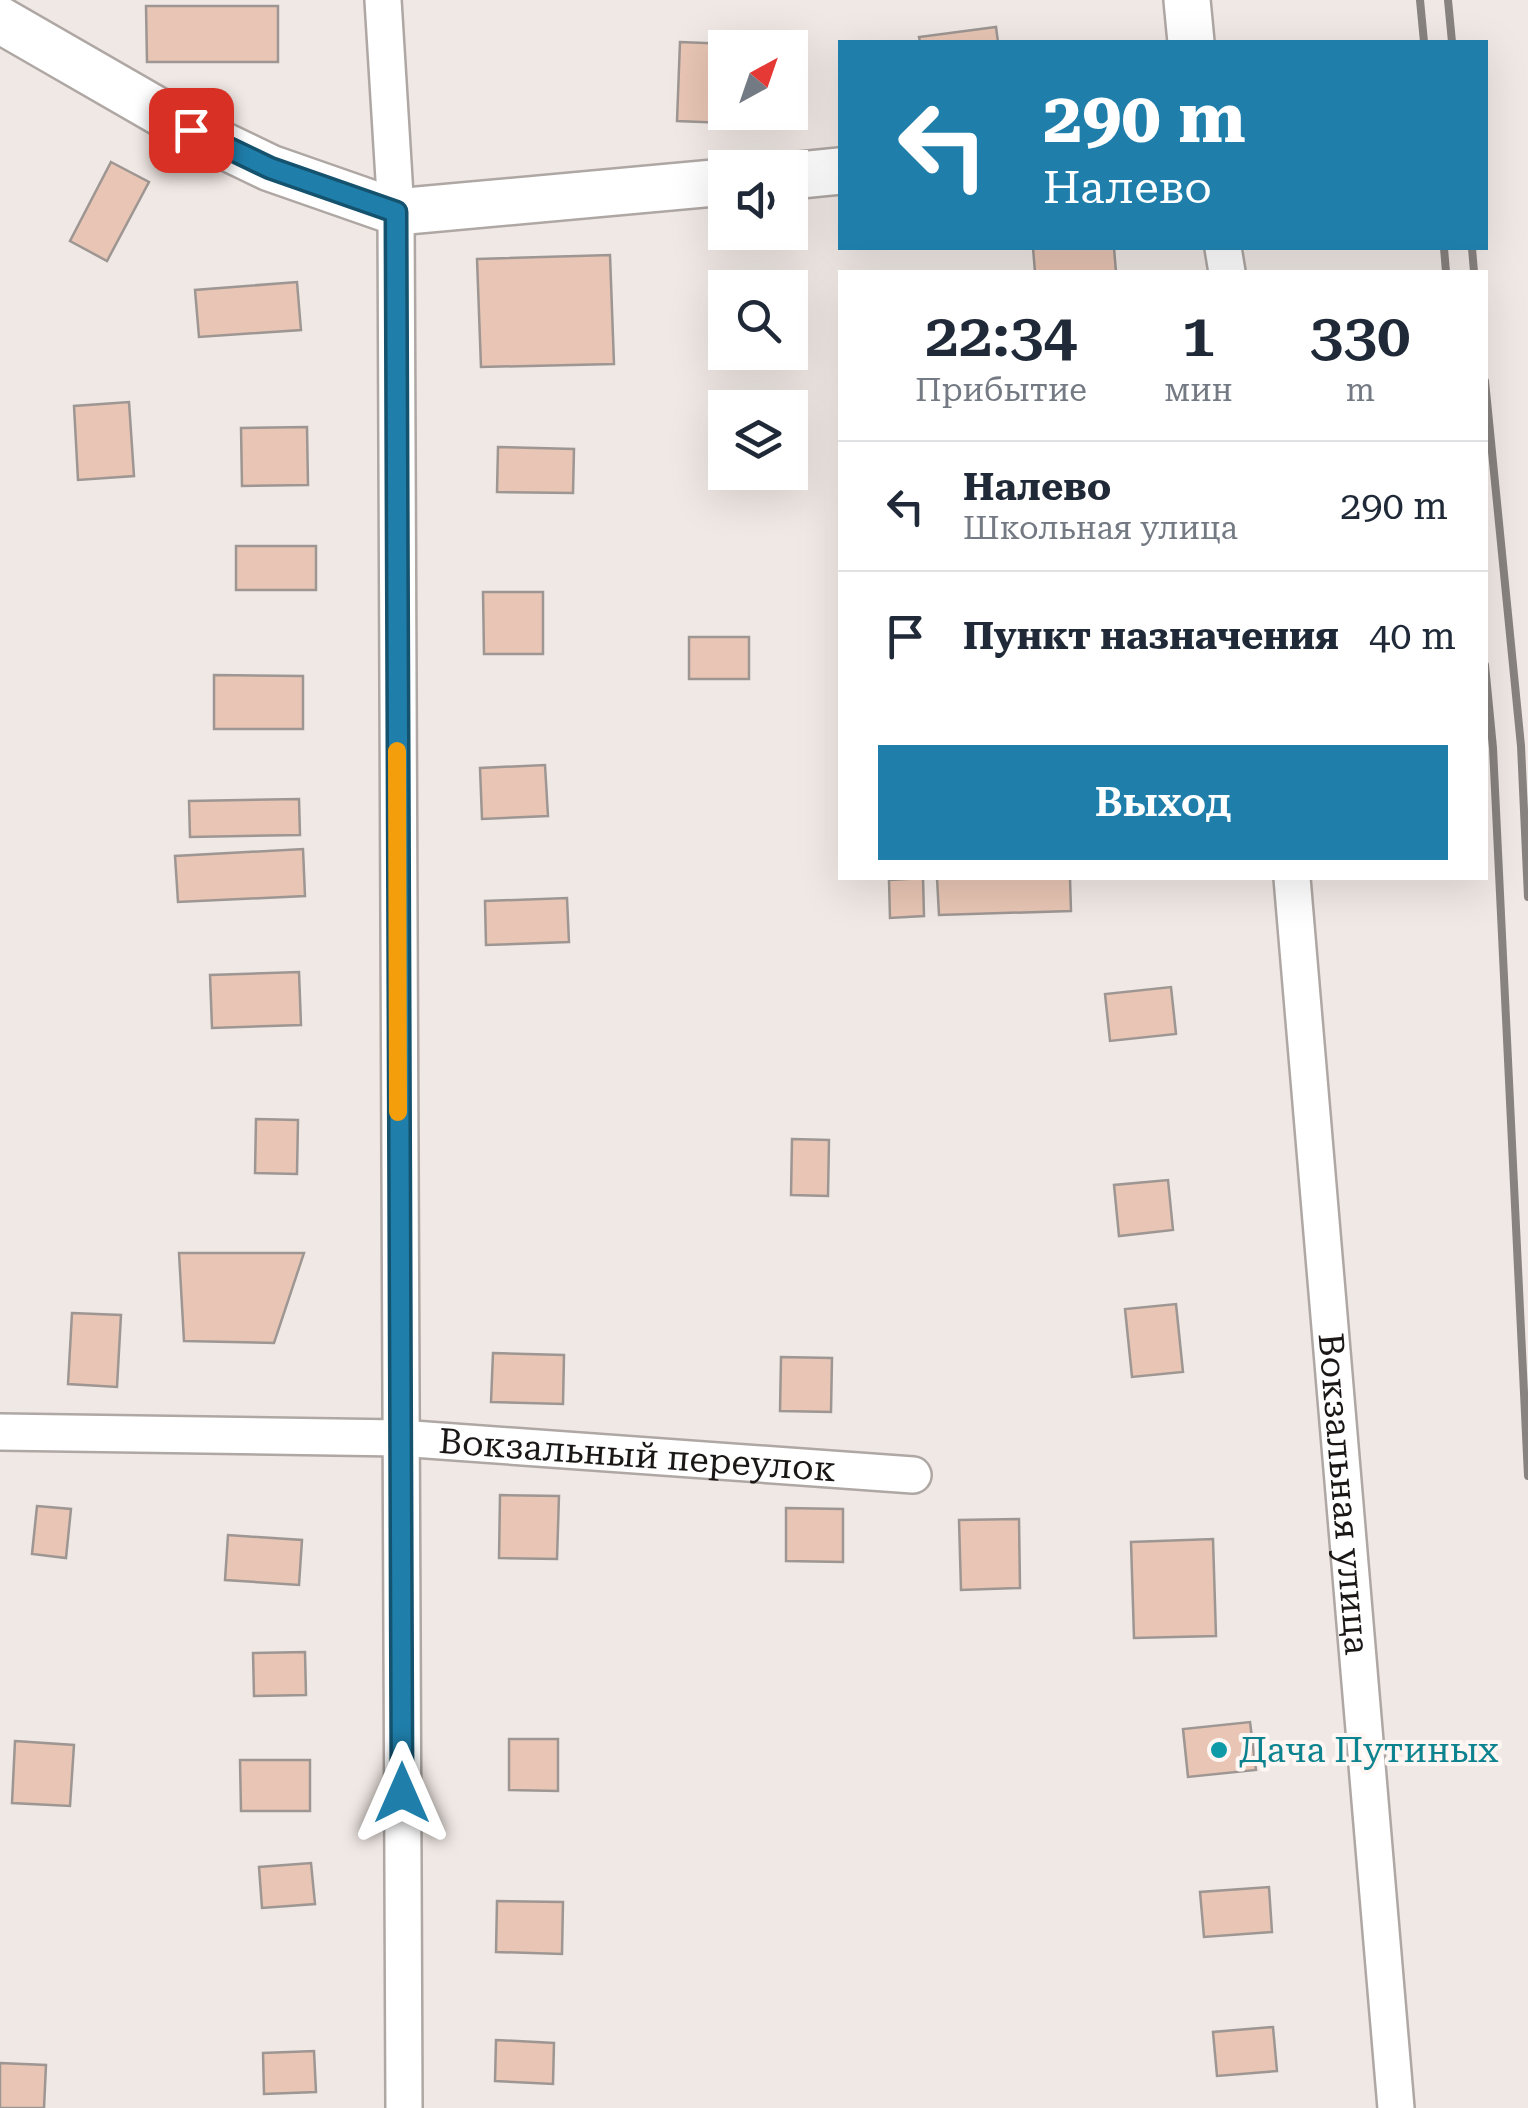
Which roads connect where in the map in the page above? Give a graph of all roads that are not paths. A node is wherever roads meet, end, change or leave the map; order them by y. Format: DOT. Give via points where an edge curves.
graph roads {
  1 [pos="383,0"];
  2 [pos="1187,0"];
  3 [pos="0,20"];
  4 [pos="1190,40"];
  5 [pos="838,171"];
  6 [pos="808,174"];
  7 [pos="708,184"];
  8 [pos="396,212"];
  9 [pos="1292,880"];
  10 [pos="0,1432"];
  11 [pos="399,1438"];
  12 [pos="914,1475"];
  13 [pos="404,2108"];
  14 [pos="1396,2108"];
  1 -- 8 [label="street"];
  2 -- 4 [label="street"];
  3 -- 8 [label="street" via="206,138"];
  5 -- 6 [label="street"];
  7 -- 8 [label="street"];
  8 -- 11 [label="street"];
  9 -- 14 [label="street, Вокзальная улица"];
  10 -- 11 [label="street, Вокзальный переулок"];
  11 -- 12 [label="street, Вокзальный переулок"];
  11 -- 13 [label="street"];
}
